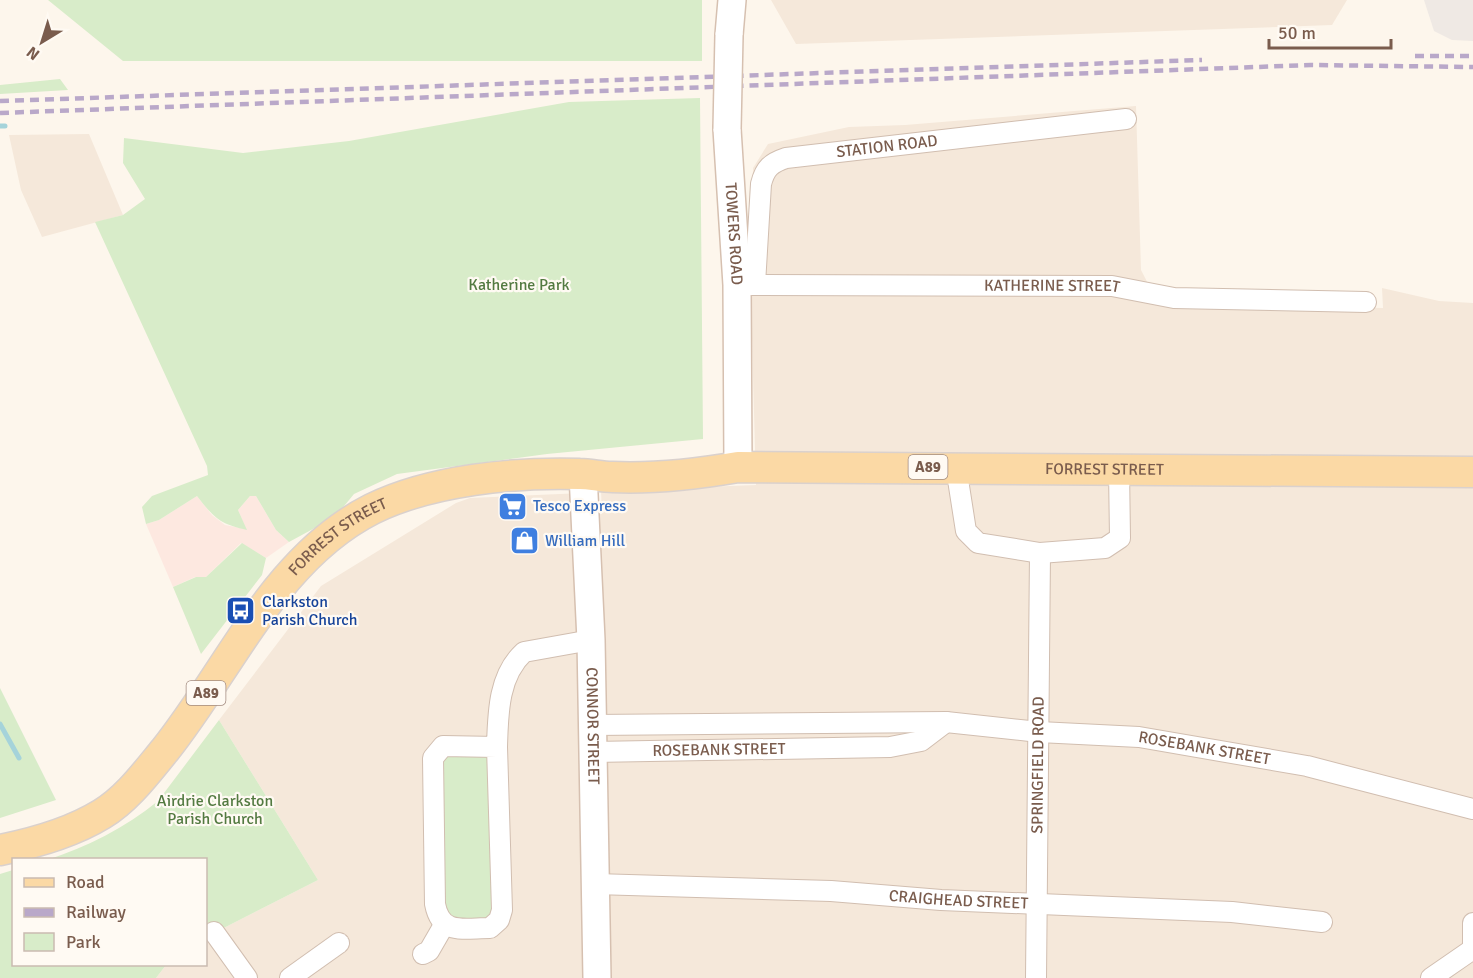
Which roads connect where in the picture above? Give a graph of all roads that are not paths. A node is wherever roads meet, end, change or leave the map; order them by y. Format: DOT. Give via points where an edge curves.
graph roads {
  1 [pos="732,0"];
  2 [pos="1126,119"];
  3 [pos="746,284"];
  4 [pos="1366,302"];
  5 [pos="738,467"];
  6 [pos="956,467"];
  7 [pos="1119,469"];
  8 [pos="1473,472"];
  9 [pos="583,474"];
  10 [pos="1040,553"];
  11 [pos="591,640"];
  12 [pos="946,722"];
  13 [pos="592,725"];
  14 [pos="1039,732"];
  15 [pos="497,747"];
  16 [pos="593,752"];
  17 [pos="1465,806"];
  18 [pos="0,850"];
  19 [pos="595,884"];
  20 [pos="1039,904"];
  21 [pos="1322,922"];
  22 [pos="1473,923"];
  23 [pos="444,925"];
  24 [pos="214,932"];
  25 [pos="339,943"];
  26 [pos="1473,949"];
  27 [pos="423,954"];
  28 [pos="248,978"];
  29 [pos="290,978"];
  30 [pos="597,978"];
  31 [pos="1036,978"];
  32 [pos="1431,978"];
  1 -- 3 [label="main road, TOWERS ROAD, bridge" via="727,129"];
  2 -- 3 [label="street, STATION ROAD" via="786,158 773,163 764,172 761,184"];
  3 -- 4 [label="street, KATHERINE STREET" via="1112,286 1174,297"];
  3 -- 5 [label="main road, TOWERS ROAD"];
  5 -- 6 [label="main road, FORREST STREET / A89"];
  5 -- 9 [label="main road, FORREST STREET / A89" via="684,458 610,463"];
  6 -- 7 [label="main road, FORREST STREET / A89"];
  6 -- 10 [label="street" via="966,531 978,543"];
  7 -- 8 [label="main road, FORREST STREET / A89"];
  7 -- 10 [label="street" via="1120,538 1105,548"];
  9 -- 11 [label="main road, CONNOR STREET"];
  9 -- 18 [label="main road, FORREST STREET / A89" via="529,474 419,491 372,509 323,541 262,611 188,720 137,784 103,814 61,834"];
  10 -- 14 [label="street, SPRINGFIELD ROAD"];
  11 -- 13 [label="main road, CONNOR STREET"];
  11 -- 15 [label="street" via="524,652 516,659 498,710"];
  12 -- 13 [label="street, ROSEBANK STREET"];
  12 -- 14 [label="street, ROSEBANK STREET"];
  12 -- 16 [label="street, ROSEBANK STREET" via="921,741 890,747"];
  13 -- 16 [label="main road, CONNOR STREET"];
  14 -- 17 [label="street, ROSEBANK STREET" via="1139,737 1307,766"];
  14 -- 20 [label="street, SPRINGFIELD ROAD"];
  15 -- 23 [label="street" via="502,910 499,920 490,928"];
  15 -- 23 [label="street" via="443,747 432,758 435,904 437,917"];
  16 -- 19 [label="main road, CONNOR STREET"];
  19 -- 20 [label="street, CRAIGHEAD STREET" via="831,891"];
  19 -- 30 [label="main road, CONNOR STREET"];
  20 -- 21 [label="street, CRAIGHEAD STREET" via="1232,912"];
  20 -- 31 [label="street, SPRINGFIELD ROAD"];
  22 -- 26 [label="street"];
  23 -- 27 [label="street" via="429,951"];
  24 -- 28 [label="street"];
  25 -- 29 [label="street"];
  26 -- 32 [label="street"];
}
